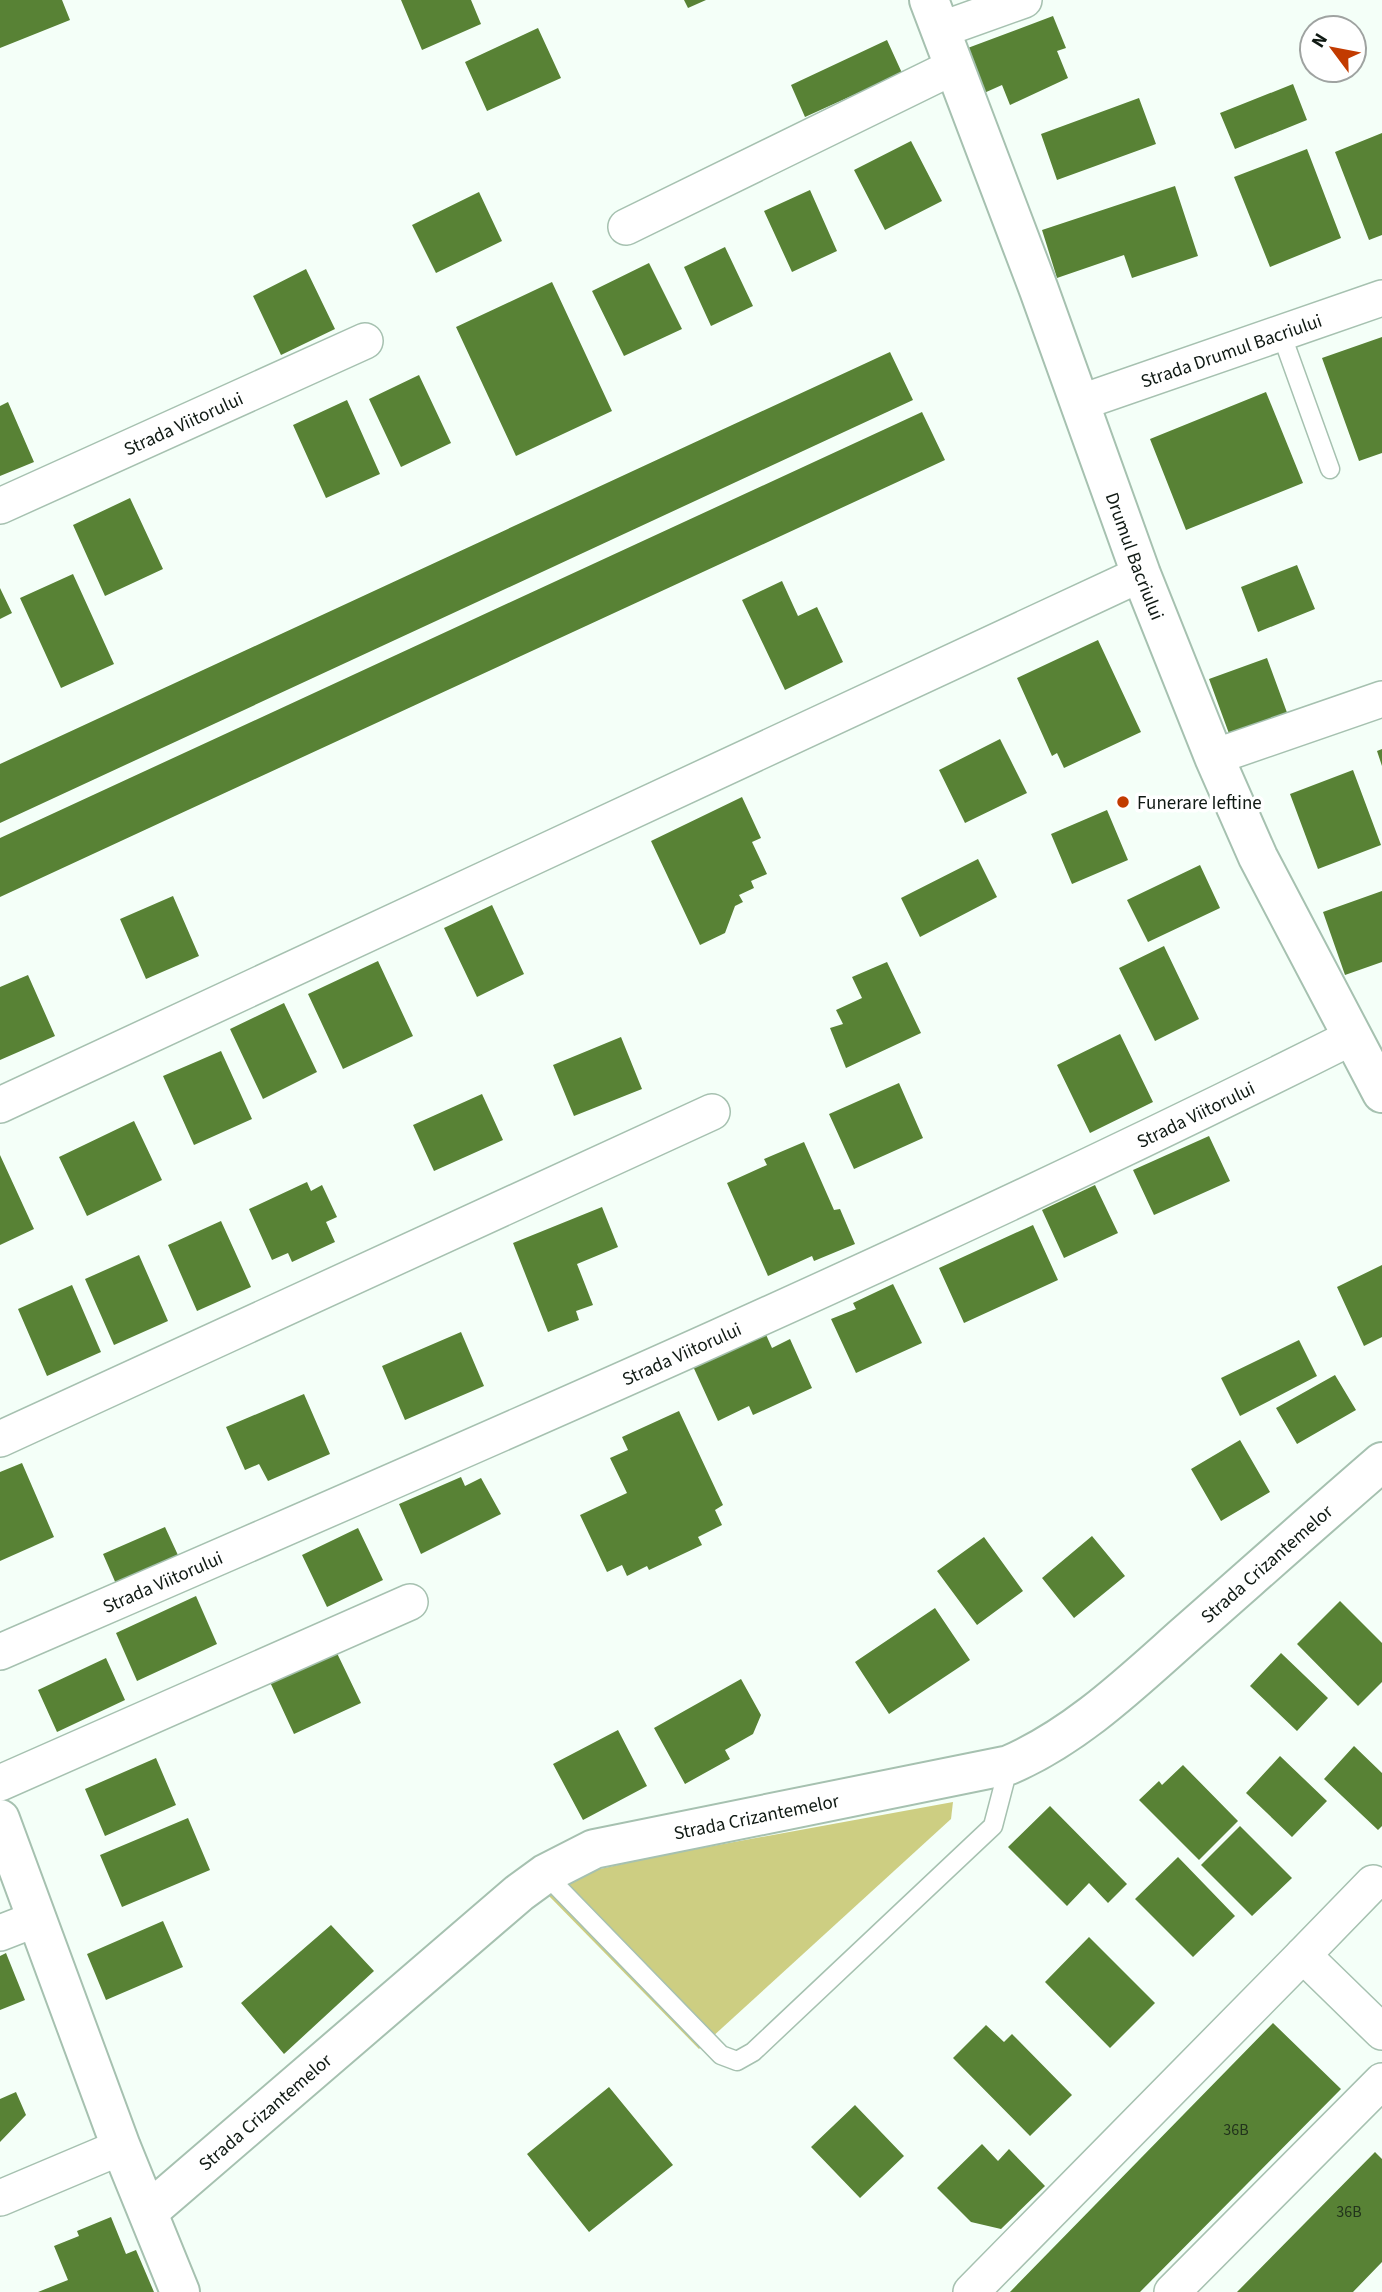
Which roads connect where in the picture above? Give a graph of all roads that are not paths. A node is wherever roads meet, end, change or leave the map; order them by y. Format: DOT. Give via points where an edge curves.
graph roads {
  1 [pos="1024,0"];
  2 [pos="934,15"];
  3 [pos="953,67"];
  4 [pos="626,227"];
  5 [pos="1382,298"];
  6 [pos="1281,332"];
  7 [pos="365,341"];
  8 [pos="1079,403"];
  9 [pos="1330,469"];
  10 [pos="0,506"];
  11 [pos="1140,575"];
  12 [pos="1382,699"];
  13 [pos="1214,757"];
  14 [pos="1370,1061"];
  15 [pos="0,1105"];
  16 [pos="712,1112"];
  17 [pos="0,1439"];
  18 [pos="1382,1462"];
  19 [pos="410,1602"];
  20 [pos="0,1652"];
  21 [pos="1009,1765"];
  22 [pos="0,1783"];
  23 [pos="0,1819"];
  24 [pos="545,1874"];
  25 [pos="1379,1883"];
  26 [pos="36,1919"];
  27 [pos="0,1933"];
  28 [pos="1303,1955"];
  29 [pos="1382,2032"];
  30 [pos="1377,2095"];
  31 [pos="121,2147"];
  32 [pos="0,2198"];
  33 [pos="148,2211"];
  34 [pos="180,2292"];
  35 [pos="971,2292"];
  36 [pos="1172,2292"];
  1 -- 2 [label="street"];
  2 -- 3 [label="street, Drumul Bacriului"];
  3 -- 4 [label="street"];
  3 -- 8 [label="street, Drumul Bacriului"];
  5 -- 6 [label="street, Strada Drumul Bacriului"];
  6 -- 8 [label="street, Strada Drumul Bacriului"];
  6 -- 9 [label="lane"];
  7 -- 10 [label="street, Strada Viitorului"];
  8 -- 11 [label="street, Drumul Bacriului"];
  11 -- 13 [label="street, Drumul Bacriului"];
  11 -- 15 [label="street"];
  12 -- 13 [label="street"];
  13 -- 14 [label="street, Drumul Bacriului" via="1258,857"];
  14 -- 20 [label="street, Strada Viitorului" via="1100,1161 677,1356"];
  16 -- 17 [label="street"];
  18 -- 21 [label="street, Strada Crizantemelor" via="1063,1738"];
  19 -- 22 [label="street"];
  21 -- 24 [label="street, Strada Crizantemelor" via="607,1846"];
  21 -- 24 [label="lane" via="993,1826 752,2052 737,2061 721,2055"];
  23 -- 26 [label="street"];
  24 -- 33 [label="street, Strada Crizantemelor"];
  25 -- 28 [label="street"];
  26 -- 27 [label="street"];
  26 -- 31 [label="street"];
  28 -- 29 [label="street"];
  28 -- 35 [label="street"];
  30 -- 36 [label="street"];
  31 -- 32 [label="street"];
  31 -- 33 [label="street"];
  33 -- 34 [label="street"];
}
